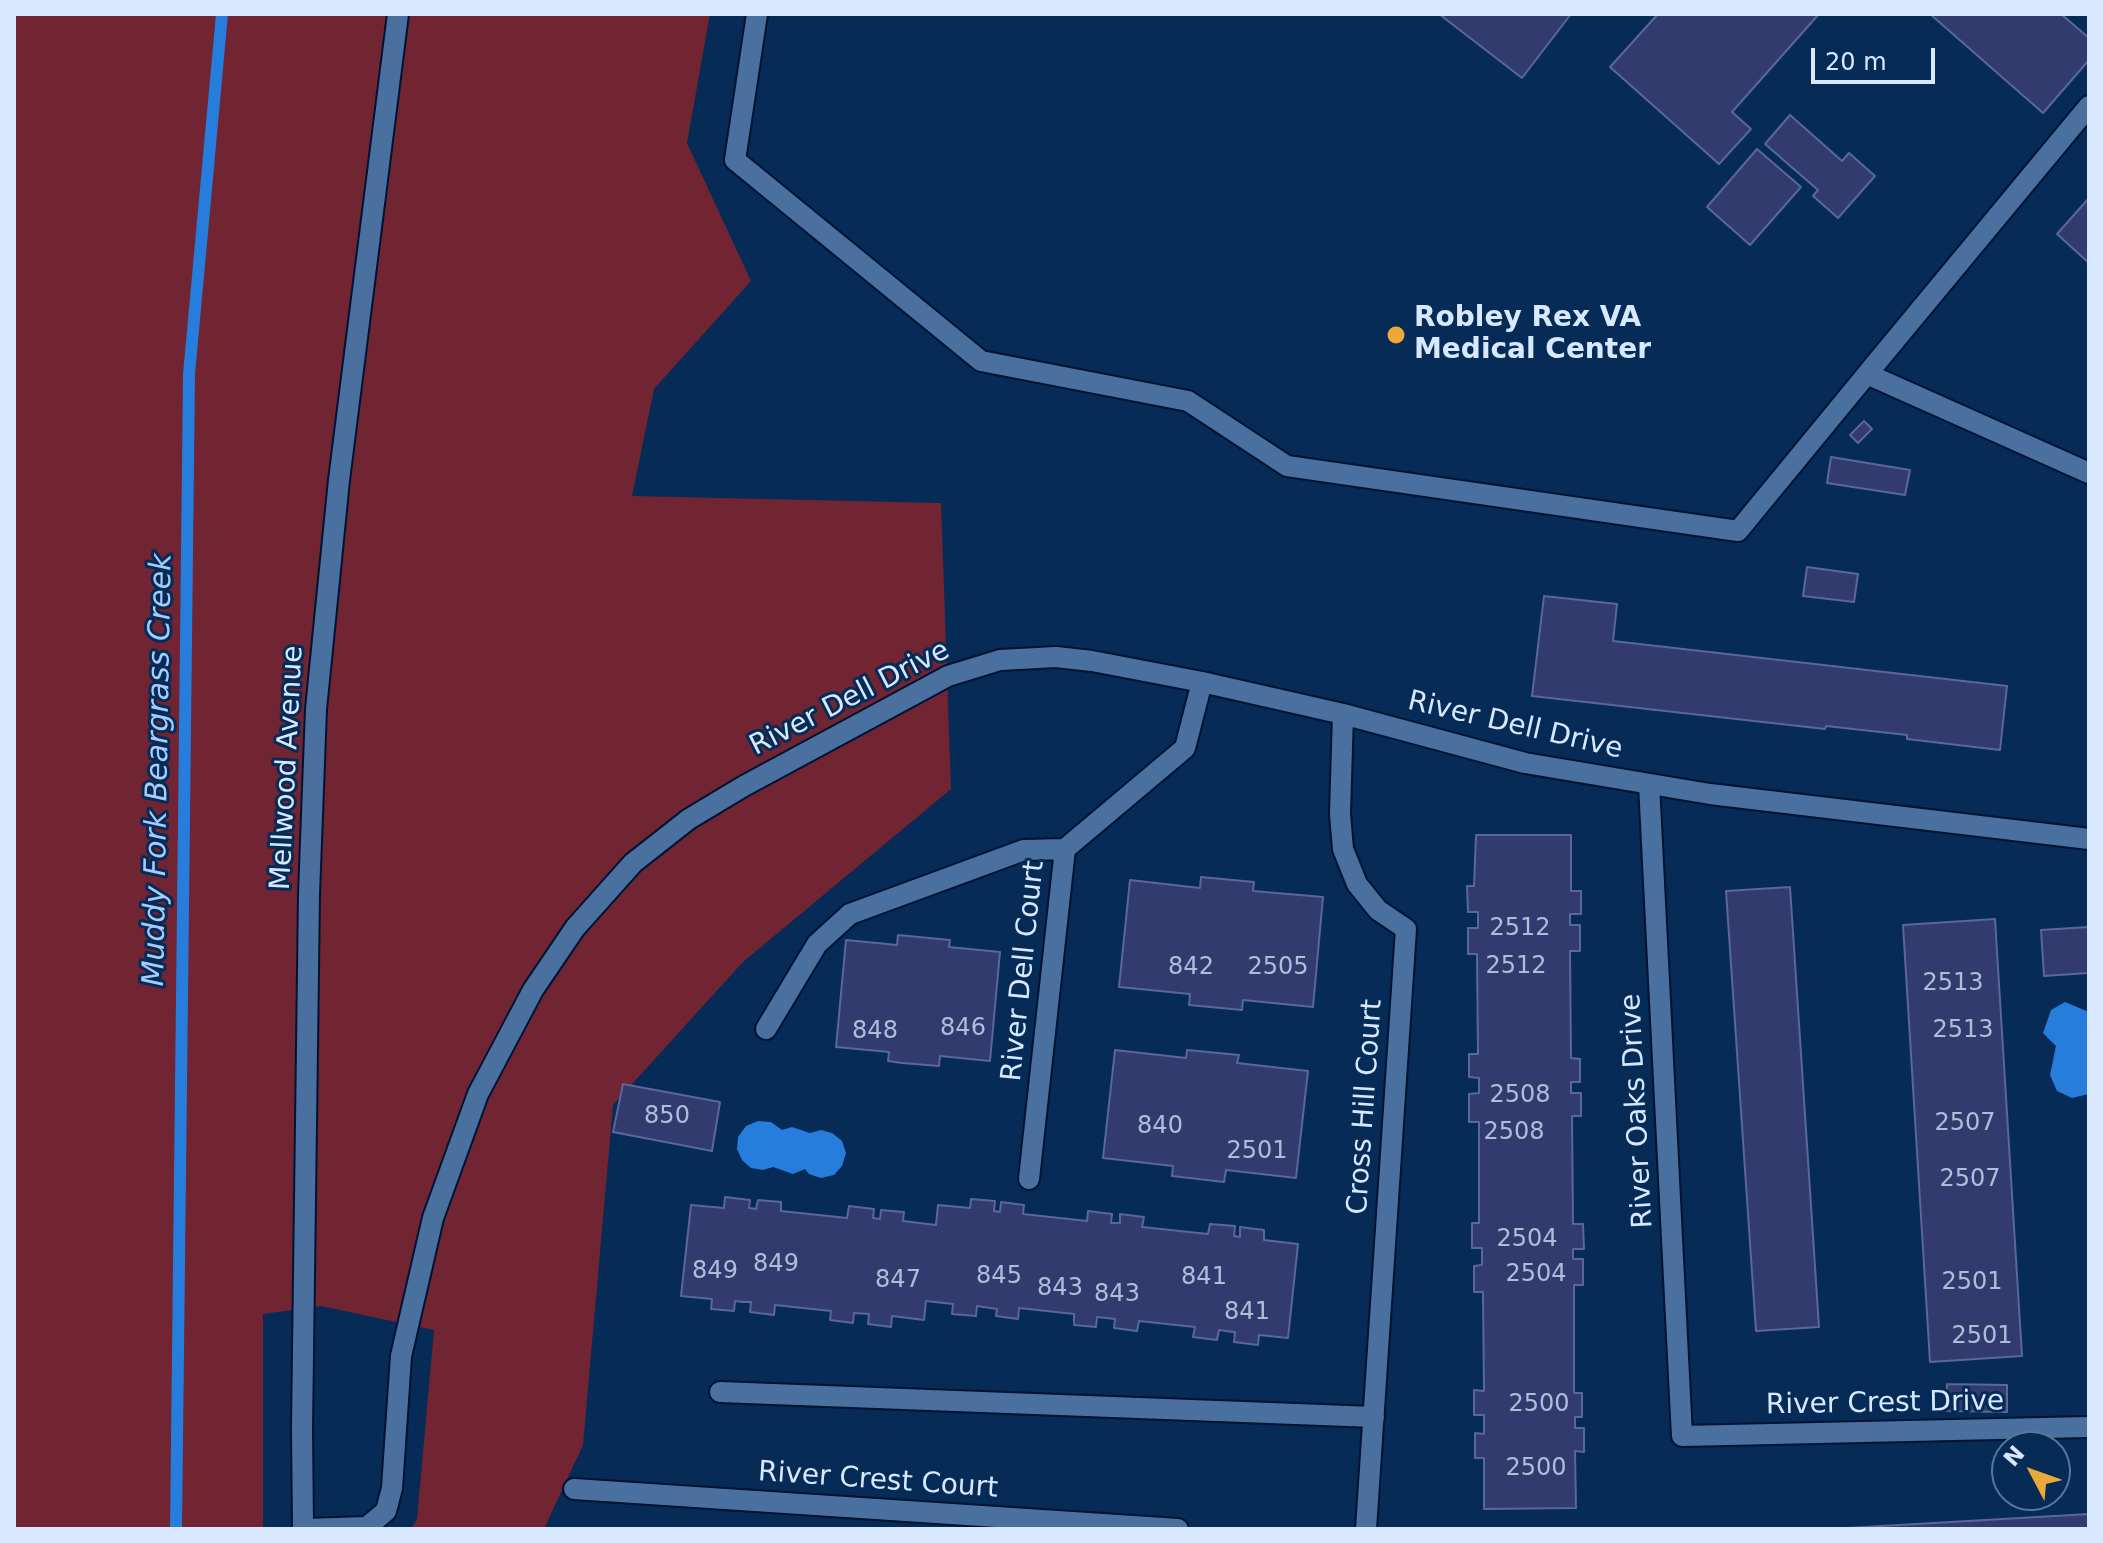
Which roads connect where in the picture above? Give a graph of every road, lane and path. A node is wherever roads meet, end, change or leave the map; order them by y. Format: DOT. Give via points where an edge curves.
graph roads {
  1 [pos="398,14"];
  2 [pos="757,14"];
  3 [pos="2089,106"];
  4 [pos="1867,374"];
  5 [pos="2089,473"];
  6 [pos="1202,682"];
  7 [pos="1343,714"];
  8 [pos="1649,784"];
  9 [pos="2089,839"];
  10 [pos="1065,849"];
  11 [pos="766,1029"];
  12 [pos="1029,1179"];
  13 [pos="720,1392"];
  14 [pos="1374,1417"];
  15 [pos="2089,1427"];
  16 [pos="1682,1436"];
  17 [pos="574,1489"];
  18 [pos="304,1529"];
  19 [pos="1178,1529"];
  20 [pos="1366,1529"];
  1 -- 18 [label="street, Mellwood Avenue" via="316,709 309,894"];
  2 -- 4 [label="street" via="735,160 981,361 1188,401 1287,466 1738,531"];
  3 -- 4 [label="street"];
  4 -- 5 [label="street"];
  6 -- 7 [label="street, River Dell Drive"];
  6 -- 10 [label="street, River Dell Court" via="1185,748"];
  6 -- 18 [label="street, River Dell Drive" via="1056,657 974,666 744,786 689,819 633,863 575,928 533,990 478,1094 433,1218 401,1356 386,1511 367,1527"];
  7 -- 8 [label="street, River Dell Drive" via="1525,763"];
  7 -- 14 [label="street, Cross Hill Court" via="1343,849 1357,884 1378,910 1406,929"];
  8 -- 9 [label="street, River Dell Drive"];
  8 -- 16 [label="street, River Oaks Drive"];
  10 -- 11 [label="street" via="1024,850 850,914 817,944"];
  10 -- 12 [label="street, River Dell Court"];
  13 -- 14 [label="street"];
  14 -- 20 [label="street, Cross Hill Court"];
  15 -- 16 [label="street, River Crest Drive"];
  17 -- 19 [label="street, River Crest Court"];
}
